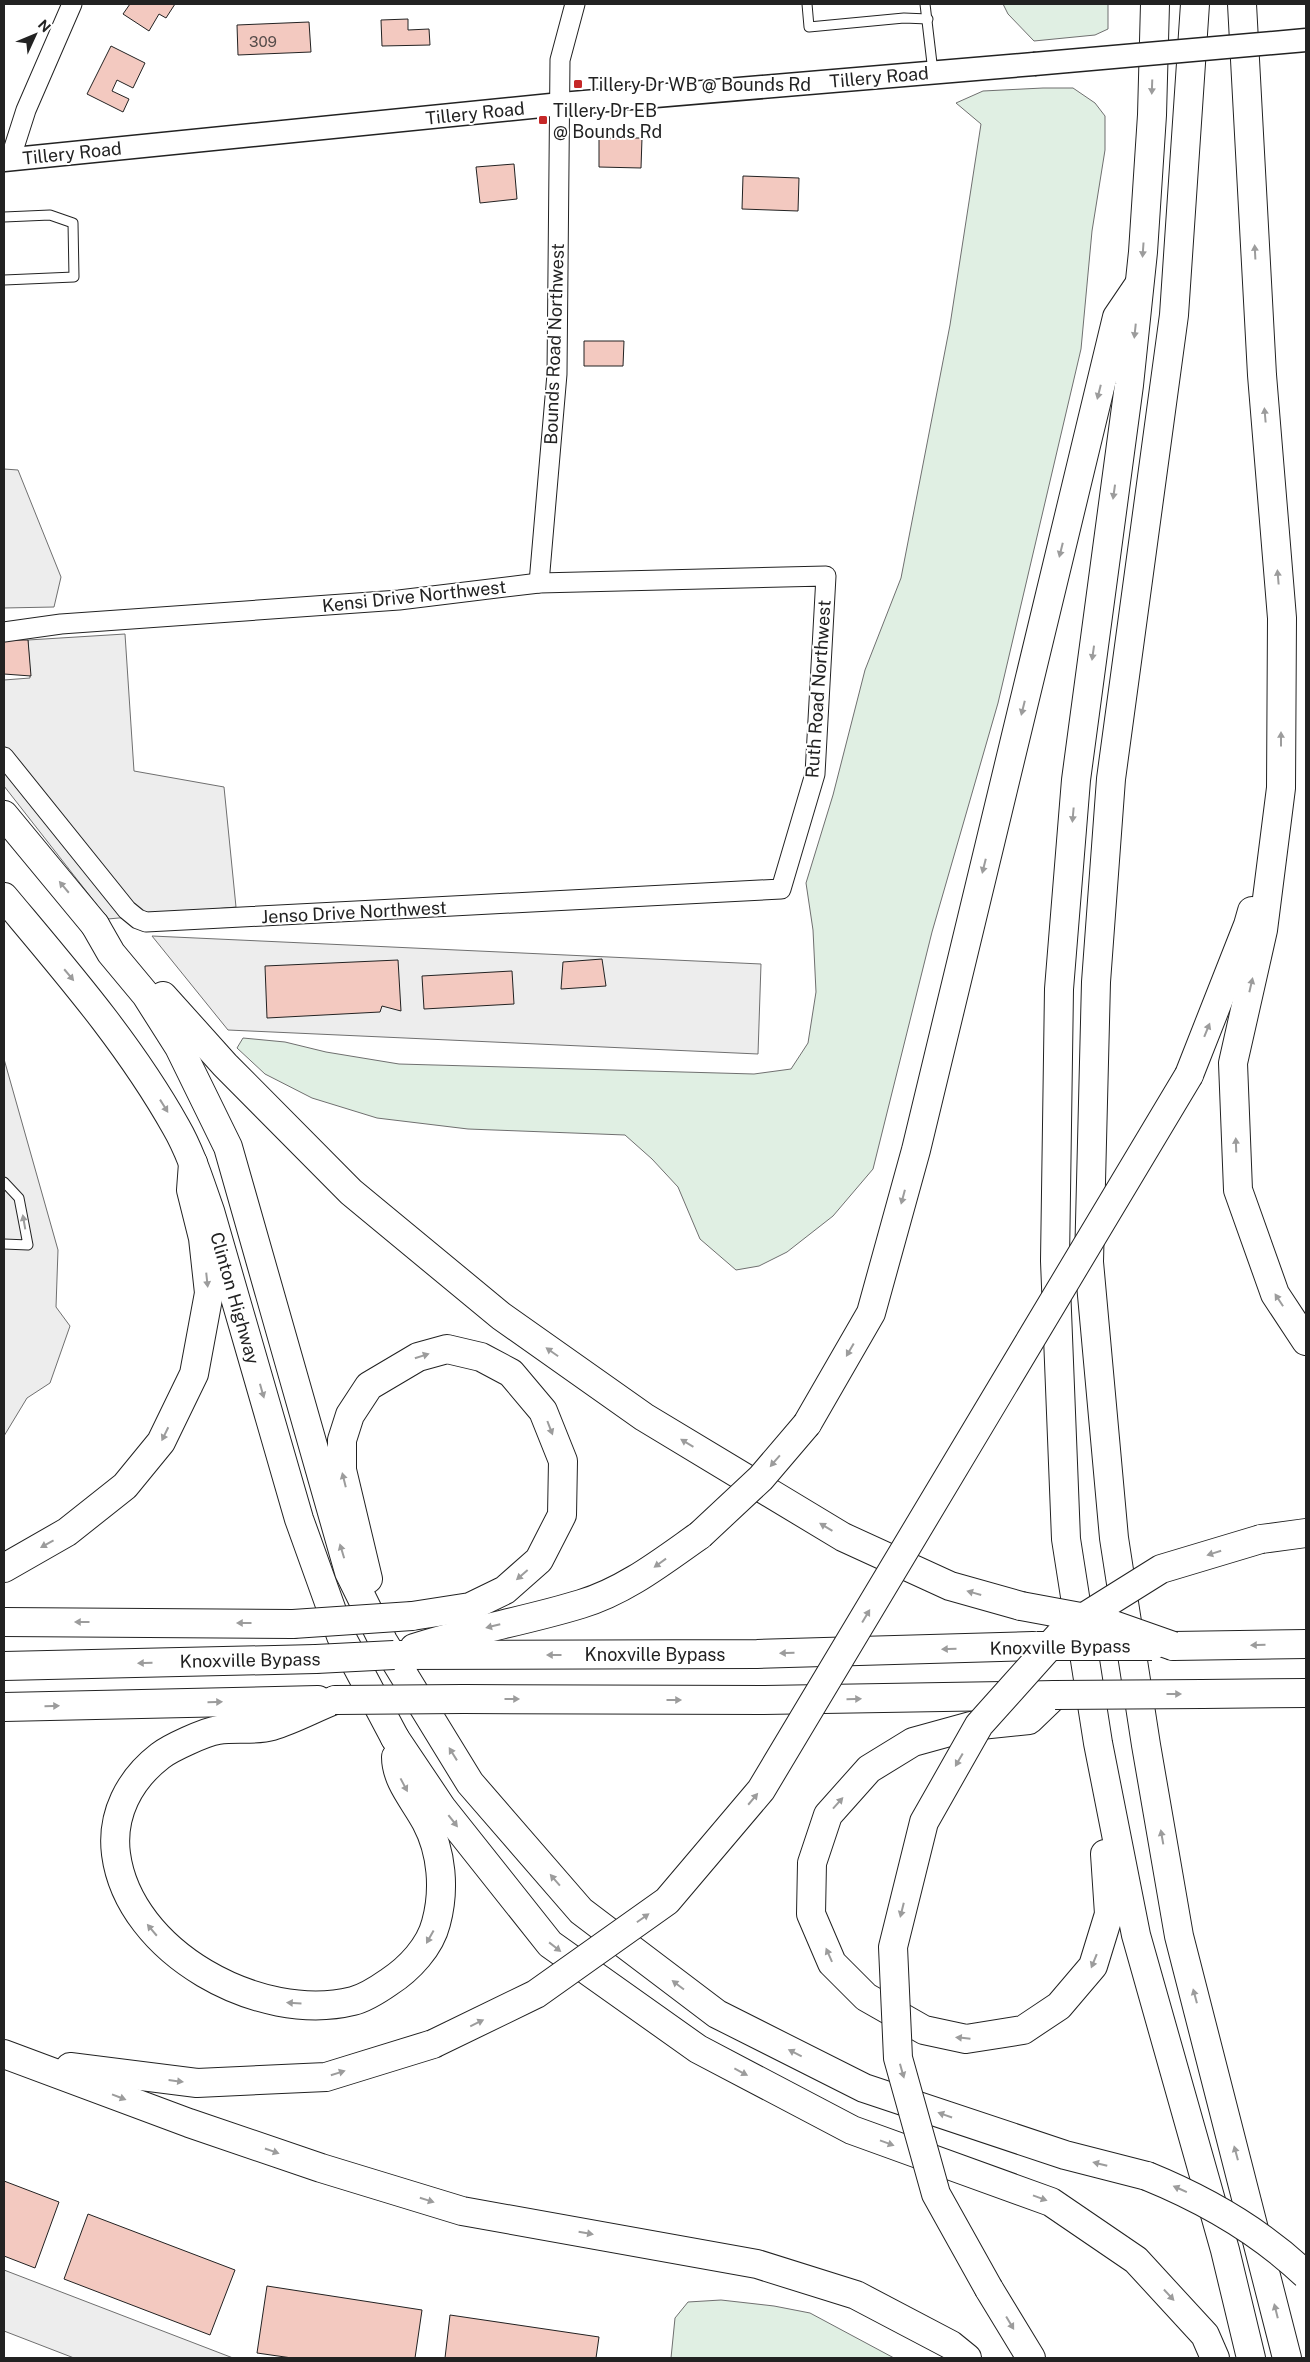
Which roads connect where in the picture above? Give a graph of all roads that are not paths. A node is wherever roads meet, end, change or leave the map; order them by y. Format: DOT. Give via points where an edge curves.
graph roads {
  1 [pos="72,4"];
  2 [pos="575,4"];
  3 [pos="807,4"];
  4 [pos="925,4"];
  5 [pos="1155,4"];
  6 [pos="1195,4"];
  7 [pos="1242,4"];
  8 [pos="928,19"];
  9 [pos="1306,40"];
  10 [pos="933,72"];
  11 [pos="560,104"];
  12 [pos="7,160"];
  13 [pos="4,217"];
  14 [pos="4,280"];
  15 [pos="1140,283"];
  16 [pos="826,576"];
  17 [pos="539,583"];
  18 [pos="4,632"];
  19 [pos="4,757"];
  20 [pos="1281,788"];
  21 [pos="4,815"];
  22 [pos="781,889"];
  23 [pos="6,907"];
  24 [pos="95,925"];
  25 [pos="193,1163"];
  26 [pos="4,1182"];
  27 [pos="4,1244"];
  28 [pos="1306,1341"];
  29 [pos="1306,1533"];
  30 [pos="4,1568"];
  31 [pos="368,1613"];
  32 [pos="4,1622"];
  33 [pos="1306,1644"];
  34 [pos="1186,1645"];
  35 [pos="434,1650"];
  36 [pos="4,1666"];
  37 [pos="1306,1693"];
  38 [pos="1055,1695"];
  39 [pos="335,1700"];
  40 [pos="4,1707"];
  41 [pos="395,1738"];
  42 [pos="1098,1743"];
  43 [pos="14,2058"];
  44 [pos="1306,2276"];
  45 [pos="966,2358"];
  46 [pos="1031,2358"];
  47 [pos="1215,2358"];
  48 [pos="1251,2358"];
  49 [pos="1287,2358"];
  1 -- 12 [label="street"];
  2 -- 11 [label="street, Bounds Road Northwest" via="560,60"];
  3 -- 8 [label="lane" via="809,27 904,18"];
  4 -- 8 [label="lane"];
  5 -- 15 [label="highway, one-way" via="1152,115"];
  49 -- 6 [label="highway, one-way" via="1178,1926 1114,1538 1088,1262 1096,982 1111,779 1174,315"];
  20 -- 7 [label="highway, one-way" via="1282,618 1262,375"];
  8 -- 10 [label="lane"];
  9 -- 10 [label="street, Tillery Road, bridge"];
  10 -- 11 [label="street, Tillery Road"];
  11 -- 12 [label="street, Tillery Road"];
  11 -- 17 [label="street, Bounds Road Northwest" via="557,374"];
  13 -- 14 [label="lane" via="50,215 73,223 74,277"];
  15 -- 35 [label="highway, one-way, bridge" via="1117,317 916,1150 871,1313 807,1424 761,1478 700,1535 643,1576 582,1604"];
  15 -- 42 [label="highway, one-way" via="1076,780 1059,989 1055,1261 1066,1539"];
  16 -- 17 [label="street, Kensi Drive Northwest"];
  16 -- 22 [label="street, Ruth Road Northwest" via="815,774"];
  17 -- 18 [label="street, Kensi Drive Northwest" via="399,600 61,624"];
  19 -- 22 [label="street, Jenso Drive Northwest" via="127,910 138,920 146,922"];
  28 -- 20 [label="highway, one-way" via="1275,1294 1238,1190 1233,1062 1263,930"];
  43 -- 20 [label="highway, one-way, bridge" via="197,2083 326,2077 433,2044 536,1994 667,1901 761,1790 1189,1075 1248,925"];
  24 -- 21 [label="highway, one-way"];
  23 -- 25 [label="highway, Clinton Highway, one-way" via="43,944 133,1056 177,1128"];
  31 -- 24 [label="highway, one-way" via="349,1572 331,1515 228,1147 179,1047"];
  34 -- 24 [label="highway, one-way, bridge" via="1102,1621 1021,1606 950,1586 842,1537 644,1417 501,1316 351,1192 224,1065 117,940"];
  25 -- 30 [label="highway, one-way" via="191,1190 203,1238 209,1293 194,1374 161,1442 125,1486 67,1532"];
  25 -- 41 [label="highway, Clinton Highway, one-way" via="210,1211 299,1519 342,1636"];
  27 -- 26 [label="lane, one-way" via="28,1245 19,1198"];
  29 -- 46 [label="highway, one-way, bridge" via="1261,1539 1161,1569 1065,1629 979,1725 924,1822 893,1947 898,2058 936,2194"];
  31 -- 32 [label="highway, one-way, bridge" via="370,1587 342,1470 342,1440 350,1415 369,1386 418,1357 447,1349 481,1357 511,1373 543,1411 563,1461 562,1515 539,1560 505,1590 470,1608 412,1616 293,1624"];
  44 -- 31 [label="highway, one-way, bridge" via="1218,2208 1147,2176 1065,2156 864,2088 717,2014 581,1911 470,1783"];
  33 -- 34 [label="highway, Knoxville Bypass, one-way"];
  34 -- 35 [label="highway, Knoxville Bypass, one-way, bridge" via="756,1654"];
  35 -- 36 [label="highway, Knoxville Bypass, one-way, bridge" via="316,1659"];
  38 -- 37 [label="highway, one-way, bridge"];
  39 -- 38 [label="highway, one-way, bridge" via="764,1700"];
  42 -- 38 [label="highway, one-way" via="1109,1914 1093,1966 1059,2006 1023,2030 966,2039 924,2030 866,1997 832,1963 811,1914 812,1863 828,1815 869,1768 913,1742 971,1726 1029,1720"];
  40 -- 39 [label="highway, one-way"];
  41 -- 39 [label="highway, one-way" via="396,1770 427,1823 439,1858 442,1898 436,1926 421,1953 403,1974 354,2001 286,2003 218,1982 186,1962 135,1910 123,1885 114,1835 121,1804 139,1775 162,1754 216,1730 270,1727"];
  41 -- 47 [label="highway, Clinton Highway, one-way" via="442,1808 550,1944 698,2049 852,2130 1051,2202 1136,2260 1205,2335"];
  42 -- 48 [label="highway" via="1136,1935 1225,2250"];
  43 -- 45 [label="highway, one-way" via="189,2123 462,2211 757,2264 856,2294 951,2345"];
}
